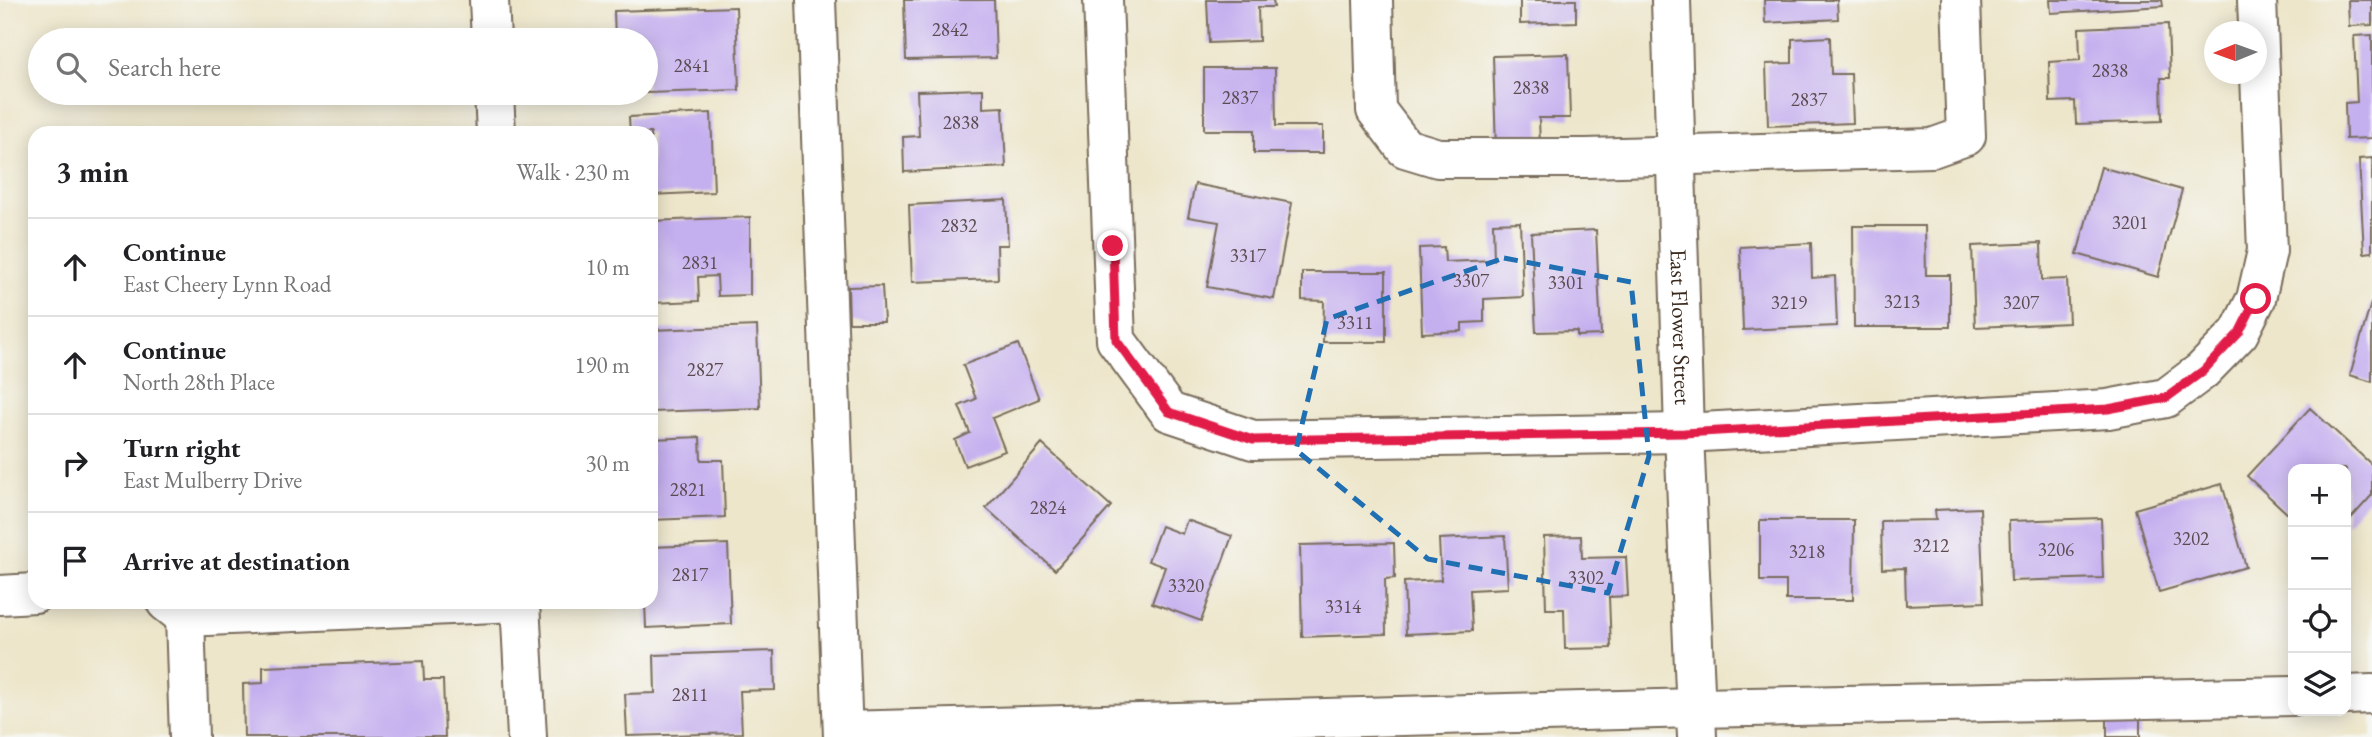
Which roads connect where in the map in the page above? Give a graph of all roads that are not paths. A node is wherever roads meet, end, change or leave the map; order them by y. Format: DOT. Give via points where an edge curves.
graph roads {
  1 [pos="489,0"];
  2 [pos="816,0"];
  3 [pos="1103,0"];
  4 [pos="1373,0"];
  5 [pos="1671,0"];
  6 [pos="1961,0"];
  7 [pos="2257,0"];
  8 [pos="490,28"];
  9 [pos="495,105"];
  10 [pos="496,126"];
  11 [pos="1675,154"];
  12 [pos="1684,433"];
  13 [pos="28,593"];
  14 [pos="0,595"];
  15 [pos="176,609"];
  16 [pos="520,609"];
  17 [pos="2372,694"];
  18 [pos="2351,695"];
  19 [pos="2288,696"];
  20 [pos="1697,722"];
  21 [pos="843,734"];
  22 [pos="189,737"];
  23 [pos="527,737"];
  1 -- 8 [label="street"];
  2 -- 21 [label="street"];
  3 -- 12 [label="street" via="1116,340 1169,412 1253,440"];
  4 -- 11 [label="street" via="1376,110 1405,148 1438,158"];
  5 -- 11 [label="street, East Flower Street"];
  6 -- 11 [label="street" via="1966,136 1932,148"];
  7 -- 12 [label="street" via="2267,251 2256,299 2239,333 2203,371 2166,398 2108,409"];
  9 -- 10 [label="street"];
  11 -- 12 [label="street, East Flower Street"];
  12 -- 20 [label="street, East Flower Street"];
  13 -- 14 [label="street"];
  15 -- 22 [label="street"];
  16 -- 23 [label="street"];
  17 -- 18 [label="street"];
  19 -- 20 [label="street"];
  20 -- 21 [label="street"];
}
